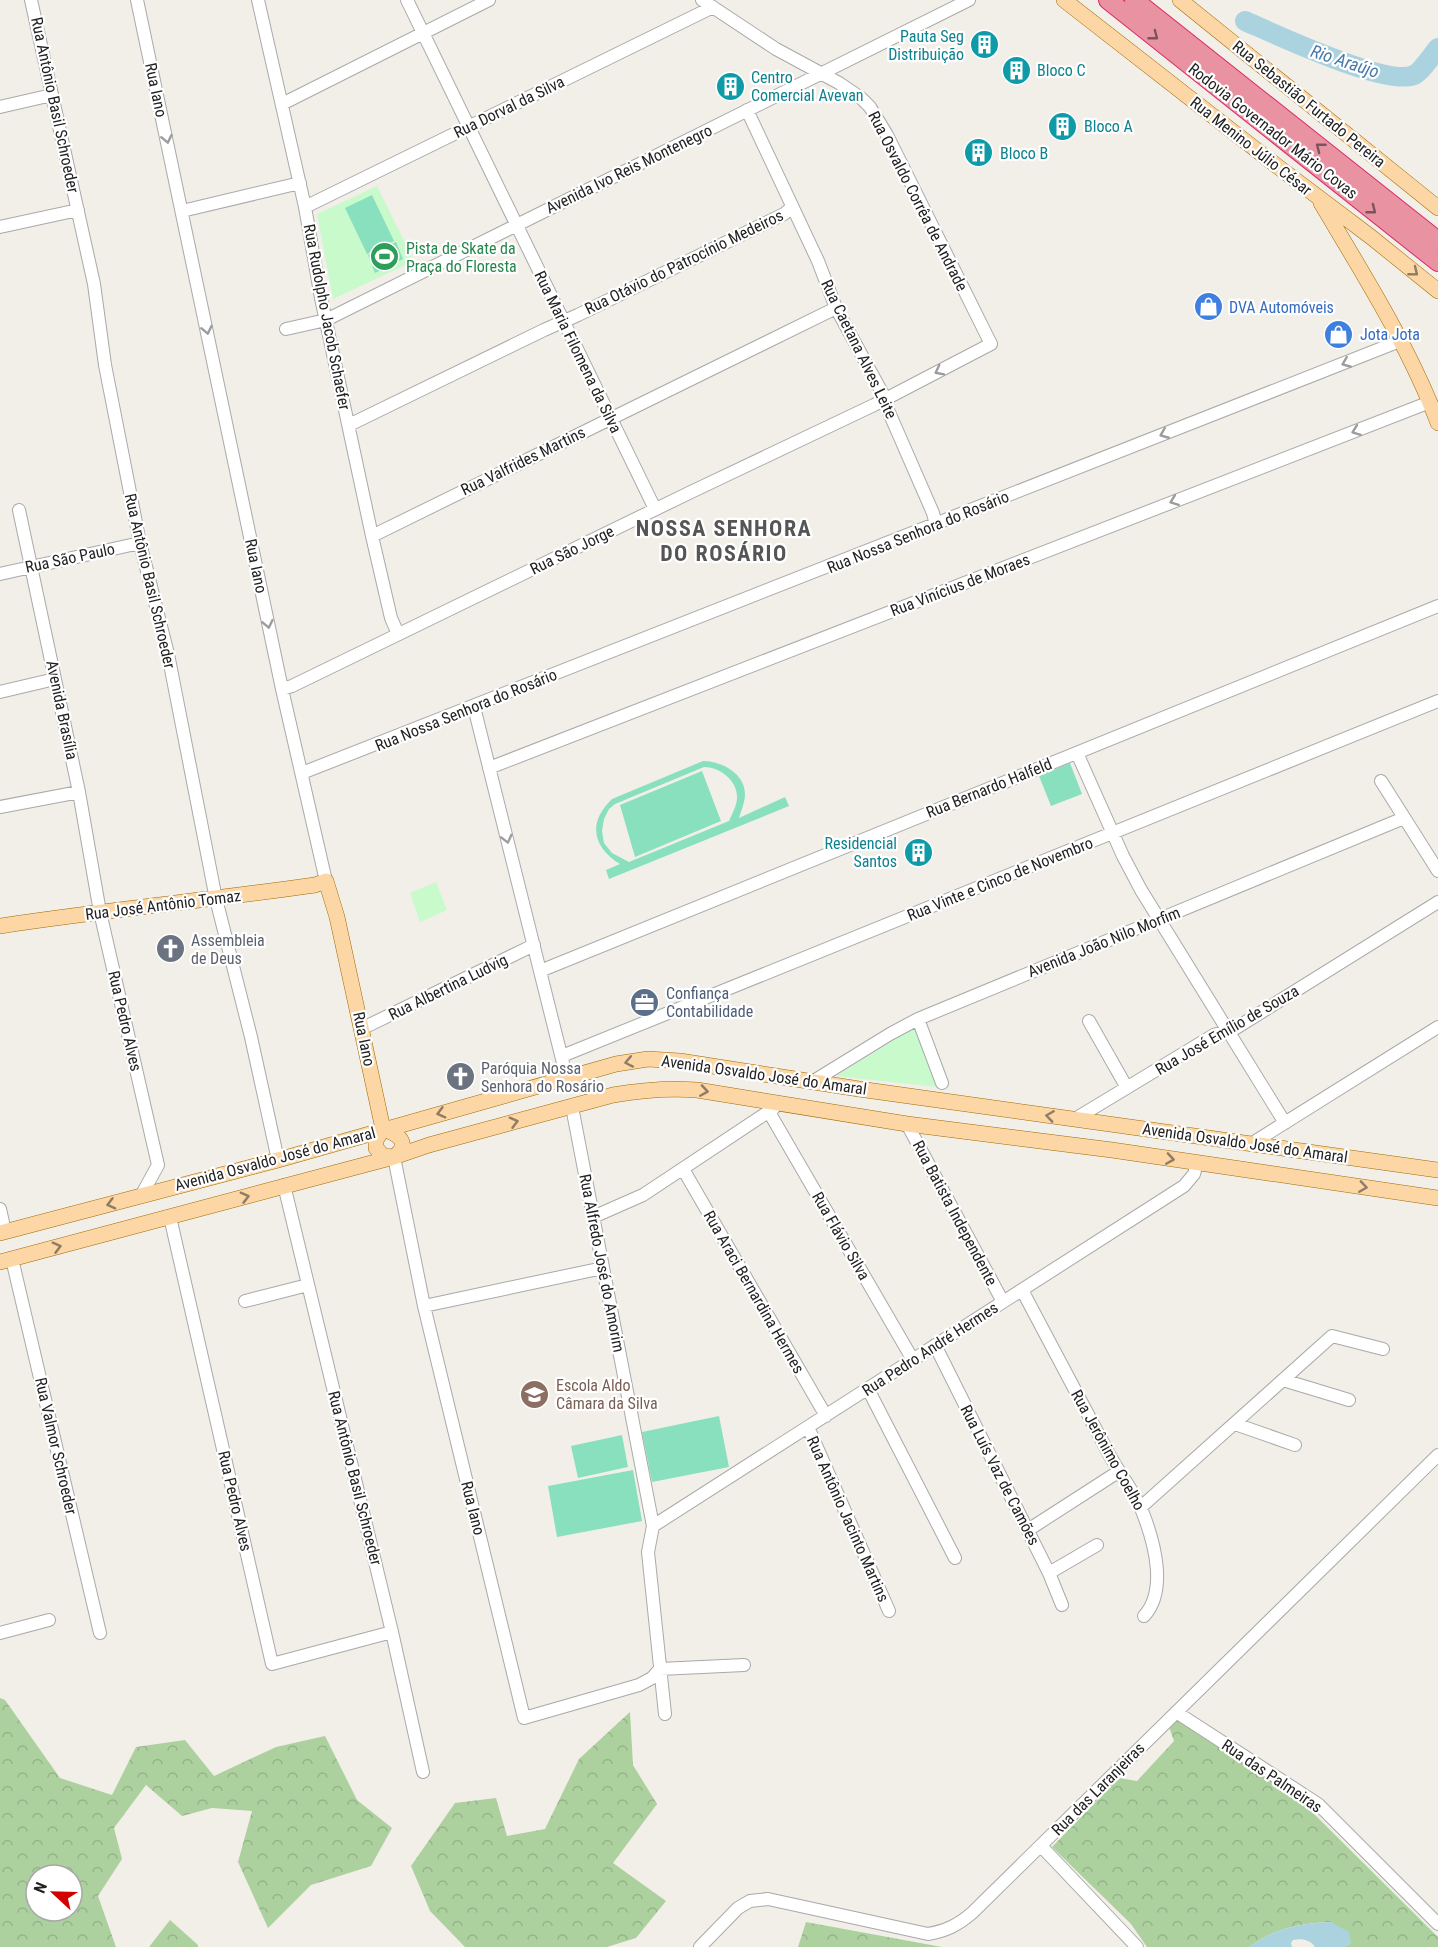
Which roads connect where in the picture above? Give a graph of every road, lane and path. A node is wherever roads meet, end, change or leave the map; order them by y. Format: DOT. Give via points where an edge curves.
graph roads {
  1 [pos="31,0"];
  2 [pos="137,0"];
  3 [pos="258,0"];
  4 [pos="407,0"];
  5 [pos="489,0"];
  6 [pos="702,0"];
  7 [pos="969,0"];
  8 [pos="1064,0"];
  9 [pos="1108,0"];
  10 [pos="1134,0"];
  11 [pos="1180,0"];
  12 [pos="713,8"];
  13 [pos="423,33"];
  14 [pos="820,74"];
  15 [pos="52,95"];
  16 [pos="282,104"];
  17 [pos="0,107"];
  18 [pos="747,110"];
  19 [pos="469,126"];
  20 [pos="300,183"];
  21 [pos="1318,197"];
  22 [pos="305,207"];
  23 [pos="791,208"];
  24 [pos="1438,208"];
  25 [pos="78,210"];
  26 [pos="182,211"];
  27 [pos="517,225"];
  28 [pos="0,227"];
  29 [pos="1371,237"];
  30 [pos="1438,241"];
  31 [pos="1438,262"];
  32 [pos="1357,263"];
  33 [pos="1438,291"];
  34 [pos="836,308"];
  35 [pos="326,320"];
  36 [pos="564,322"];
  37 [pos="286,329"];
  38 [pos="1400,341"];
  39 [pos="991,344"];
  40 [pos="885,398"];
  41 [pos="1430,402"];
  42 [pos="610,418"];
  43 [pos="1438,423"];
  44 [pos="349,425"];
  45 [pos="655,509"];
  46 [pos="19,510"];
  47 [pos="936,525"];
  48 [pos="372,536"];
  49 [pos="140,543"];
  50 [pos="31,567"];
  51 [pos="0,574"];
  52 [pos="1438,606"];
  53 [pos="398,634"];
  54 [pos="55,679"];
  55 [pos="282,689"];
  56 [pos="0,692"];
  57 [pos="1438,701"];
  58 [pos="474,707"];
  59 [pos="1077,753"];
  60 [pos="489,768"];
  61 [pos="302,773"];
  62 [pos="1381,781"];
  63 [pos="79,792"];
  64 [pos="0,807"];
  65 [pos="1404,818"];
  66 [pos="1113,833"];
  67 [pos="1438,871"];
  68 [pos="326,881"];
  69 [pos="216,899"];
  70 [pos="1438,902"];
  71 [pos="100,912"];
  72 [pos="1161,920"];
  73 [pos="0,926"];
  74 [pos="534,945"];
  75 [pos="540,970"];
  76 [pos="918,1019"];
  77 [pos="1089,1021"];
  78 [pos="1438,1027"];
  79 [pos="362,1029"];
  80 [pos="1228,1030"];
  81 [pos="562,1056"];
  82 [pos="567,1079"];
  83 [pos="812,1082"];
  84 [pos="942,1083"];
  85 [pos="1127,1088"];
  86 [pos="572,1107"];
  87 [pos="774,1108"];
  88 [pos="1075,1119"];
  89 [pos="1285,1123"];
  90 [pos="907,1124"];
  91 [pos="1117,1125"];
  92 [pos="383,1129"];
  93 [pos="1212,1139"];
  94 [pos="1251,1144"];
  95 [pos="1112,1150"];
  96 [pos="394,1157"];
  97 [pos="278,1160"];
  98 [pos="1197,1163"];
  99 [pos="683,1169"];
  100 [pos="1438,1170"];
  101 [pos="284,1185"];
  102 [pos="141,1196"];
  103 [pos="1438,1198"];
  104 [pos="0,1209"];
  105 [pos="170,1217"];
  106 [pos="593,1217"];
  107 [pos="3,1232"];
  108 [pos="6,1261"];
  109 [pos="603,1268"];
  110 [pos="308,1285"];
  111 [pos="1022,1290"];
  112 [pos="245,1301"];
  113 [pos="1003,1302"];
  114 [pos="424,1306"];
  115 [pos="935,1345"];
  116 [pos="1383,1349"];
  117 [pos="913,1360"];
  118 [pos="1284,1380"];
  119 [pos="868,1389"];
  120 [pos="1349,1400"];
  121 [pos="826,1416"];
  122 [pos="1235,1424"];
  123 [pos="808,1427"];
  124 [pos="1295,1445"];
  125 [pos="1438,1455"];
  126 [pos="1118,1472"];
  127 [pos="1141,1507"];
  128 [pos="653,1526"];
  129 [pos="1028,1530"];
  130 [pos="1097,1545"];
  131 [pos="955,1558"];
  132 [pos="1049,1573"];
  133 [pos="1062,1605"];
  134 [pos="889,1611"];
  135 [pos="1144,1616"];
  136 [pos="49,1620"];
  137 [pos="392,1632"];
  138 [pos="0,1633"];
  139 [pos="100,1633"];
  140 [pos="744,1665"];
  141 [pos="660,1670"];
  142 [pos="1176,1712"];
  143 [pos="664,1714"];
  144 [pos="423,1772"];
  145 [pos="1041,1846"];
  146 [pos="1438,1924"];
  147 [pos="699,1947"];
  148 [pos="1137,1947"];
  1 -- 15 [label="street, Rua Antônio Basil Schroeder"];
  2 -- 26 [label="street, Rua Iano, one-way"];
  3 -- 16 [label="street, Rua Rudolpho Jacob Schaefer"];
  4 -- 13 [label="street, Rua Maria Filomena da Silva"];
  5 -- 13 [label="street"];
  6 -- 12 [label="street, Rua Osvaldo Corrêa de Andrade"];
  7 -- 14 [label="street, Avenida Ivo Reis Montenegro"];
  8 -- 21 [label="main road, Rua Menino Júlio César"];
  9 -- 31 [label="highway, Rodovia Governador Mário Covas, one-way"];
  30 -- 10 [label="highway, Rodovia Governador Mário Covas, one-way"];
  11 -- 24 [label="main road, Rua Sebastião Furtado Pereira"];
  12 -- 14 [label="street, Rua Osvaldo Corrêa de Andrade"];
  12 -- 19 [label="street, Rua Dorval da Silva"];
  13 -- 16 [label="street"];
  13 -- 19 [label="street, Rua Maria Filomena da Silva"];
  14 -- 18 [label="street, Avenida Ivo Reis Montenegro"];
  14 -- 39 [label="street, Rua Osvaldo Corrêa de Andrade" via="861,98 879,120"];
  15 -- 17 [label="street"];
  15 -- 25 [label="street, Rua Antônio Basil Schroeder"];
  16 -- 20 [label="street, Rua Rudolpho Jacob Schaefer"];
  18 -- 23 [label="street, Rua Caetana Alves Leite"];
  18 -- 27 [label="street, Avenida Ivo Reis Montenegro"];
  19 -- 22 [label="street, Rua Dorval da Silva"];
  19 -- 27 [label="street, Rua Maria Filomena da Silva"];
  20 -- 22 [label="street, Rua Rudolpho Jacob Schaefer"];
  20 -- 26 [label="street"];
  21 -- 29 [label="main road, Rua Menino Júlio César"];
  21 -- 32 [label="main road"];
  22 -- 35 [label="street, Rua Rudolpho Jacob Schaefer"];
  23 -- 34 [label="street, Rua Caetana Alves Leite"];
  23 -- 36 [label="street, Rua Otávio do Patrocínio Medeiros"];
  25 -- 28 [label="street"];
  25 -- 49 [label="street, Rua Antônio Basil Schroeder"];
  26 -- 55 [label="street, Rua Iano, one-way"];
  27 -- 35 [label="street, Avenida Ivo Reis Montenegro"];
  27 -- 36 [label="street, Rua Maria Filomena da Silva"];
  29 -- 32 [label="main road"];
  29 -- 33 [label="main road, Rua Menino Júlio César, one-way"];
  32 -- 38 [label="main road"];
  34 -- 40 [label="street, Rua Caetana Alves Leite"];
  34 -- 42 [label="street, Rua Valfrides Martins"];
  35 -- 37 [label="street, Avenida Ivo Reis Montenegro"];
  35 -- 44 [label="street, Rua Rudolpho Jacob Schaefer"];
  36 -- 42 [label="street, Rua Maria Filomena da Silva"];
  36 -- 44 [label="street, Rua Otávio do Patrocínio Medeiros"];
  38 -- 41 [label="main road"];
  38 -- 47 [label="street, Rua Nossa Senhora do Rosário, one-way"];
  39 -- 40 [label="street, Rua São Jorge, one-way"];
  40 -- 45 [label="street, Rua São Jorge"];
  40 -- 47 [label="street, Rua Caetana Alves Leite"];
  41 -- 43 [label="main road"];
  41 -- 60 [label="street, Rua Vinícius de Moraes, one-way"];
  42 -- 45 [label="street, Rua Maria Filomena da Silva"];
  42 -- 48 [label="street, Rua Valfrides Martins"];
  44 -- 48 [label="street, Rua Rudolpho Jacob Schaefer"];
  45 -- 53 [label="street, Rua São Jorge"];
  46 -- 50 [label="street, Avenida Brasília"];
  47 -- 58 [label="street, Rua Nossa Senhora do Rosário"];
  48 -- 53 [label="street, Rua Rudolpho Jacob Schaefer"];
  49 -- 50 [label="street, Rua São Paulo"];
  49 -- 69 [label="street, Rua Antônio Basil Schroeder" via="168,654"];
  50 -- 51 [label="street, Rua São Paulo"];
  50 -- 54 [label="street, Avenida Brasília"];
  52 -- 59 [label="street, Rua Bernardo Halfeld"];
  53 -- 55 [label="street, Rua São Jorge"];
  54 -- 56 [label="street"];
  54 -- 63 [label="street, Avenida Brasília"];
  55 -- 61 [label="street, Rua Iano"];
  57 -- 66 [label="street, Rua Vinte e Cinco de Novembro"];
  58 -- 60 [label="street"];
  58 -- 61 [label="street, Rua Nossa Senhora do Rosário"];
  59 -- 66 [label="street"];
  59 -- 75 [label="street, Rua Bernardo Halfeld"];
  60 -- 74 [label="street, one-way"];
  61 -- 68 [label="street, Rua Iano"];
  62 -- 65 [label="street"];
  63 -- 64 [label="street"];
  63 -- 71 [label="street, Avenida Brasília"];
  65 -- 67 [label="street"];
  65 -- 72 [label="street, Avenida João Nilo Morfim"];
  66 -- 72 [label="street" via="1141,890"];
  66 -- 81 [label="street, Rua Vinte e Cinco de Novembro"];
  68 -- 69 [label="main road, Rua José Antônio Tomaz"];
  68 -- 79 [label="main road, Rua Iano"];
  69 -- 71 [label="main road, Rua José Antônio Tomaz"];
  69 -- 97 [label="street, Rua Antônio Basil Schroeder"];
  70 -- 80 [label="street, Rua José Emílio de Souza" via="1236,1029"];
  71 -- 73 [label="main road, Rua José Antônio Tomaz"];
  71 -- 102 [label="street, Rua Pedro Alves" via="158,1165"];
  72 -- 76 [label="street, Avenida João Nilo Morfim"];
  72 -- 80 [label="street"];
  74 -- 75 [label="street"];
  74 -- 79 [label="street, Rua Albertina Ludvig"];
  75 -- 81 [label="street"];
  76 -- 83 [label="street, Avenida João Nilo Morfim"];
  76 -- 84 [label="street"];
  77 -- 85 [label="street"];
  78 -- 89 [label="street"];
  79 -- 92 [label="main road, Rua Iano"];
  80 -- 85 [label="street, Rua José Emílio de Souza"];
  80 -- 89 [label="street"];
  81 -- 82 [label="street"];
  83 -- 82 [label="main road, Avenida Osvaldo José do Amaral, one-way" via="656,1059 624,1062"];
  82 -- 92 [label="main road, Avenida Osvaldo José do Amaral, one-way"];
  88 -- 83 [label="main road, Avenida Osvaldo José do Amaral, one-way"];
  85 -- 88 [label="street, Rua José Emílio de Souza"];
  86 -- 87 [label="main road, Avenida Osvaldo José do Amaral, one-way" via="613,1095 667,1088 697,1090"];
  96 -- 86 [label="main road, Avenida Osvaldo José do Amaral, one-way"];
  86 -- 106 [label="street, Rua Alfredo José do Amorim"];
  87 -- 90 [label="main road, Avenida Osvaldo José do Amaral"];
  87 -- 99 [label="street"];
  87 -- 117 [label="street, Rua Flávio Silva"];
  88 -- 91 [label="main road, Avenida Osvaldo José do Amaral"];
  89 -- 94 [label="street"];
  90 -- 95 [label="main road, Avenida Osvaldo José do Amaral"];
  90 -- 113 [label="street, Rua Batista Independente"];
  91 -- 93 [label="main road, Avenida Osvaldo José do Amaral"];
  91 -- 95 [label="main road" via="1124,1139"];
  92 -- 96 [label="main road" via="396,1133 401,1140 401,1149"];
  92 -- 97 [label="main road, Avenida Osvaldo José do Amaral"];
  93 -- 94 [label="main road, Avenida Osvaldo José do Amaral"];
  93 -- 98 [label="main road" via="1200,1147"];
  94 -- 100 [label="main road, Avenida Osvaldo José do Amaral"];
  95 -- 98 [label="main road, Avenida Osvaldo José do Amaral, one-way"];
  96 -- 101 [label="main road, Avenida Osvaldo José do Amaral"];
  96 -- 114 [label="street, Rua Iano"];
  97 -- 102 [label="main road, Avenida Osvaldo José do Amaral"];
  98 -- 103 [label="main road, Avenida Osvaldo José do Amaral, one-way"];
  98 -- 111 [label="street, Rua Pedro André Hermes" via="1184,1186"];
  99 -- 106 [label="street" via="633,1201"];
  99 -- 121 [label="street, Rua Araci Bernardina Hermes"];
  105 -- 101 [label="main road, Avenida Osvaldo José do Amaral, one-way"];
  101 -- 110 [label="street, Rua Antônio Basil Schroeder"];
  102 -- 107 [label="main road, Avenida Osvaldo José do Amaral, one-way"];
  104 -- 107 [label="street"];
  108 -- 105 [label="main road, Avenida Osvaldo José do Amaral, one-way"];
  105 -- 137 [label="street, Rua Pedro Alves" via="272,1664"];
  106 -- 109 [label="street, Rua Alfredo José do Amorim"];
  108 -- 139 [label="street, Rua Valmor Schroeder"];
  109 -- 114 [label="street"];
  109 -- 128 [label="street, Rua Alfredo José do Amorim"];
  110 -- 112 [label="street"];
  110 -- 137 [label="street, Rua Antônio Basil Schroeder"];
  111 -- 113 [label="street, Rua Pedro André Hermes"];
  111 -- 126 [label="street, Rua Jerônimo Coelho"];
  113 -- 115 [label="street, Rua Pedro André Hermes"];
  114 -- 141 [label="street, Rua Iano" via="524,1718 639,1685"];
  115 -- 117 [label="street, Rua Pedro André Hermes"];
  115 -- 129 [label="street, Rua Luís Vaz de Camões"];
  116 -- 118 [label="street" via="1332,1336"];
  117 -- 119 [label="street, Rua Pedro André Hermes"];
  118 -- 120 [label="street"];
  118 -- 122 [label="street"];
  119 -- 121 [label="street, Rua Pedro André Hermes"];
  119 -- 131 [label="street"];
  121 -- 123 [label="street, Rua Pedro André Hermes"];
  122 -- 124 [label="street"];
  122 -- 127 [label="street"];
  123 -- 128 [label="street, Rua Pedro André Hermes"];
  123 -- 134 [label="street, Rua Antônio Jacinto Martins"];
  125 -- 142 [label="street, Rua das Laranjeiras"];
  126 -- 127 [label="street, Rua Jerônimo Coelho"];
  126 -- 129 [label="street"];
  127 -- 135 [label="street, Rua Jerônimo Coelho" via="1158,1584 1154,1602"];
  128 -- 141 [label="street, Rua Alfredo José do Amorim" via="648,1552"];
  129 -- 132 [label="street, Rua Luís Vaz de Camões"];
  130 -- 132 [label="street"];
  132 -- 133 [label="street, Rua Luís Vaz de Camões"];
  136 -- 138 [label="street"];
  137 -- 144 [label="street, Rua Antônio Basil Schroeder"];
  140 -- 141 [label="street"];
  141 -- 143 [label="street, Rua Alfredo José do Amorim"];
  142 -- 145 [label="street, Rua das Laranjeiras"];
  142 -- 146 [label="street, Rua das Palmeiras" via="1318,1804"];
  145 -- 147 [label="street, Rua das Laranjeiras" via="960,1924 944,1932 910,1931 768,1899 750,1901 738,1908"];
  145 -- 148 [label="street"];
}
